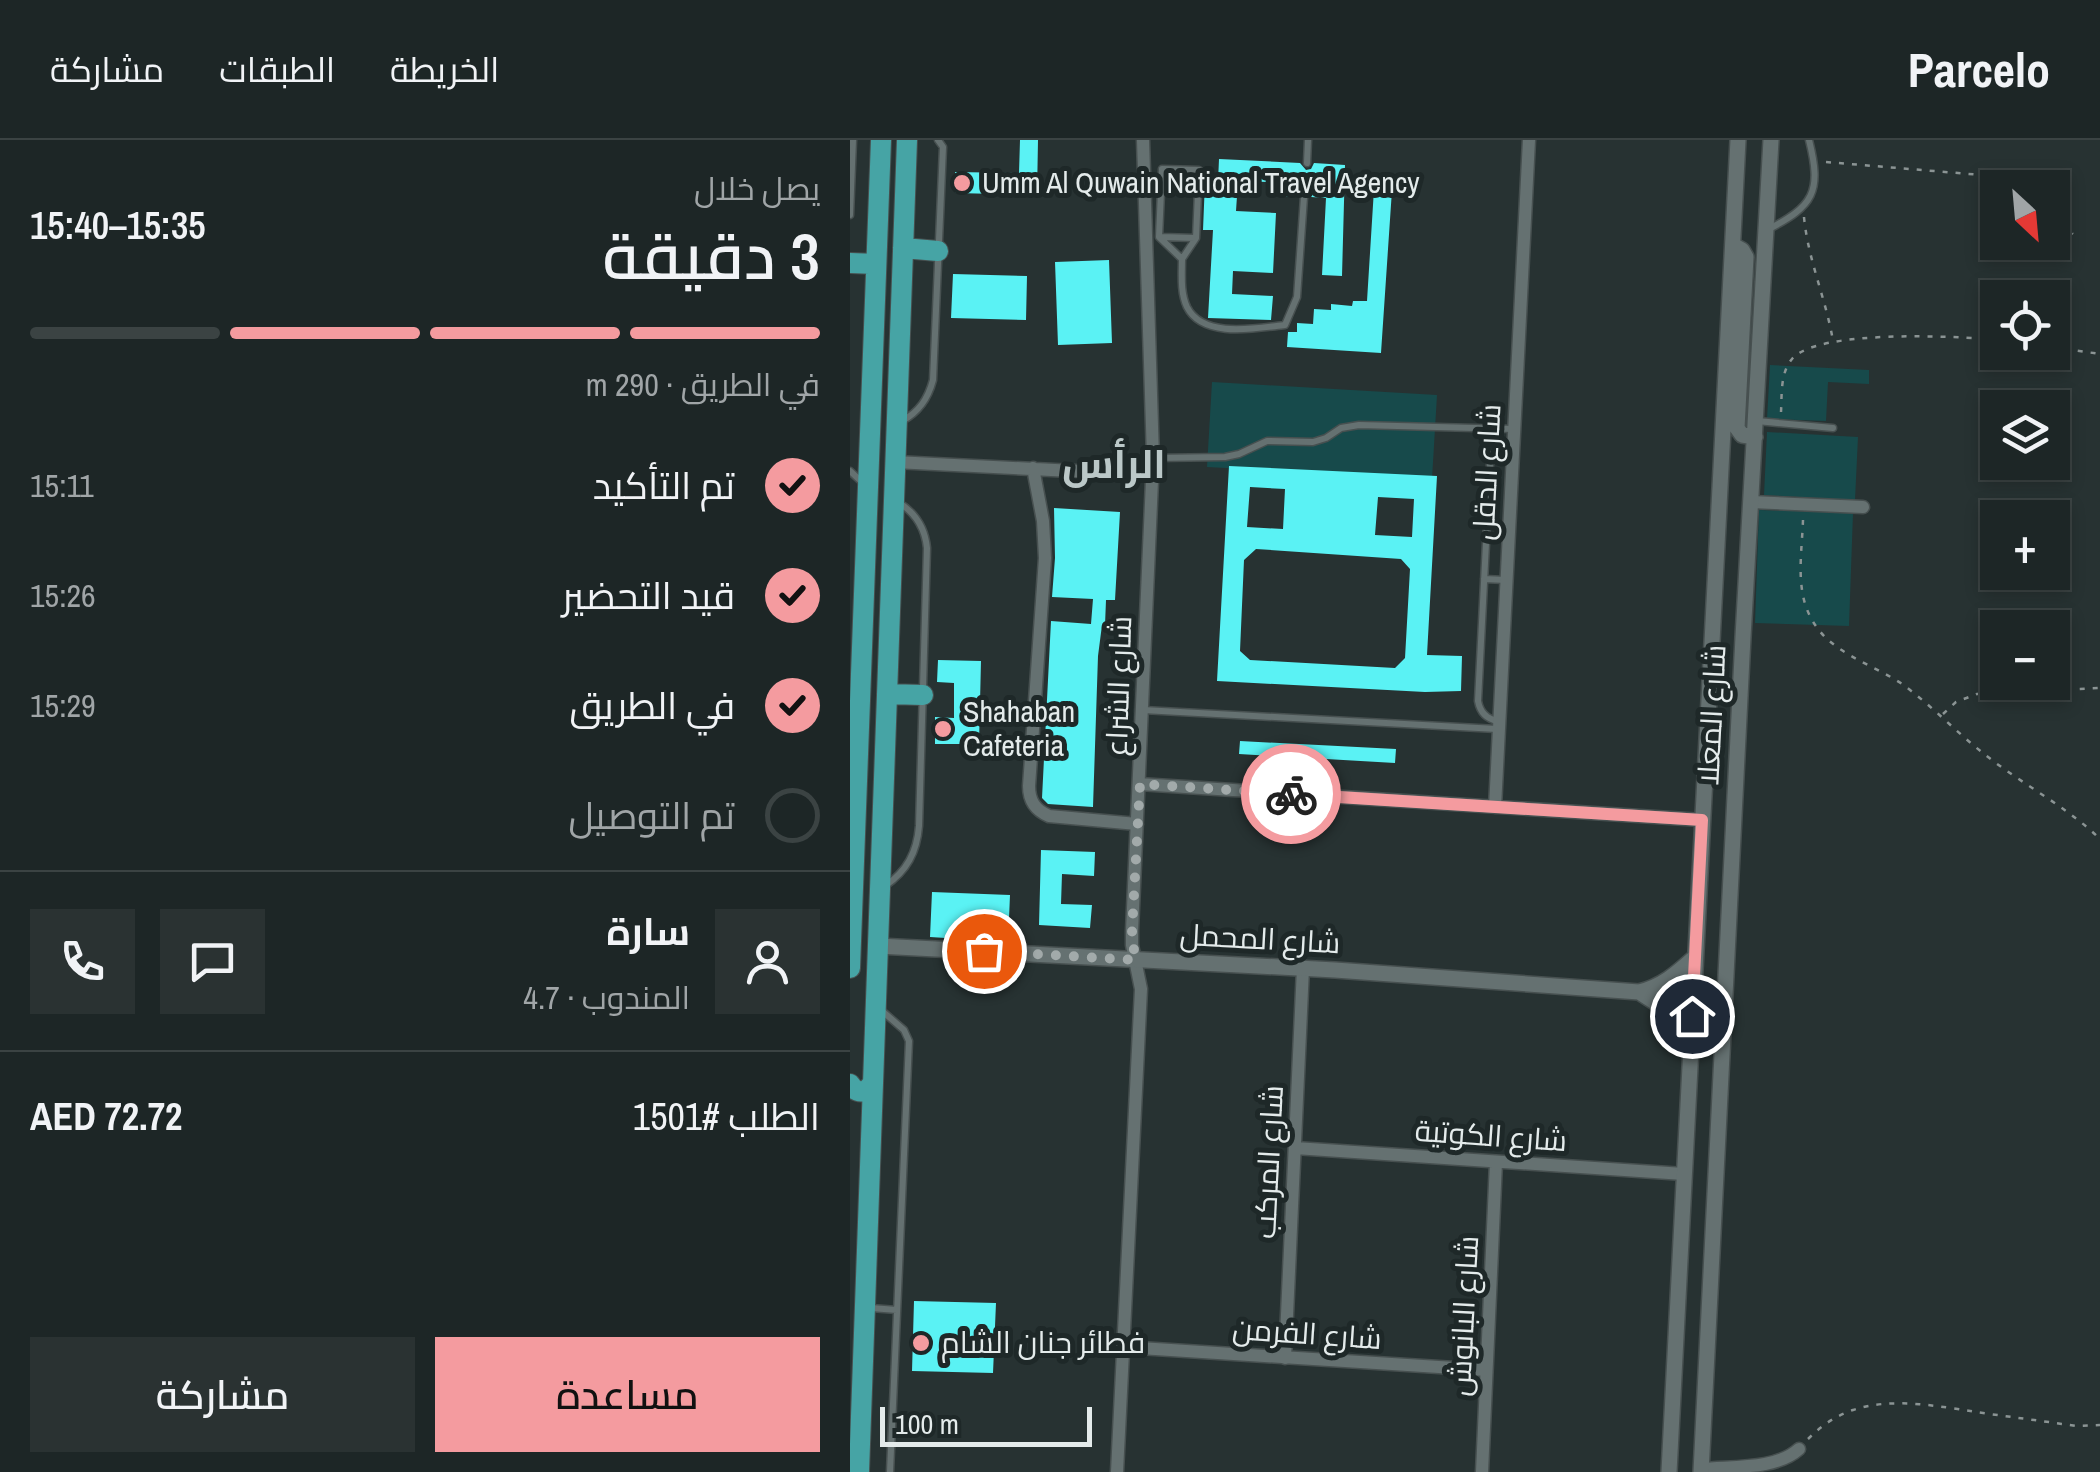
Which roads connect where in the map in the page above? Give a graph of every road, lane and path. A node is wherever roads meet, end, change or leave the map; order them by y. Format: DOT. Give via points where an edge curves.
graph roads {
  1 [pos="853,140"];
  2 [pos="881,140"];
  3 [pos="907,140"];
  4 [pos="1144,140"];
  5 [pos="1308,140"];
  6 [pos="1529,140"];
  7 [pos="1738,140"];
  8 [pos="1771,140"];
  9 [pos="1809,140"];
  10 [pos="941,142"];
  11 [pos="1814,161"];
  12 [pos="1307,163"];
  13 [pos="1980,175"];
  14 [pos="1304,197"];
  15 [pos="1804,206"];
  16 [pos="850,215"];
  17 [pos="1766,231"];
  18 [pos="2070,231"];
  19 [pos="2073,234"];
  20 [pos="1160,237"];
  21 [pos="1196,238"];
  22 [pos="1733,245"];
  23 [pos="903,248"];
  24 [pos="938,251"];
  25 [pos="1182,258"];
  26 [pos="850,263"];
  27 [pos="876,264"];
  28 [pos="1980,339"];
  29 [pos="1833,342"];
  30 [pos="2070,350"];
  31 [pos="2100,354"];
  32 [pos="1780,423"];
  33 [pos="896,424"];
  34 [pos="1833,428"];
  35 [pos="1755,429"];
  36 [pos="1514,434"];
  37 [pos="1153,458"];
  38 [pos="895,462"];
  39 [pos="1033,468"];
  40 [pos="850,472"];
  41 [pos="1152,475"];
  42 [pos="868,486"];
  43 [pos="894,500"];
  44 [pos="1751,502"];
  45 [pos="1803,504"];
  46 [pos="1863,506"];
  47 [pos="858,539"];
  48 [pos="1484,579"];
  49 [pos="1506,580"];
  50 [pos="2100,688"];
  51 [pos="887,694"];
  52 [pos="923,695"];
  53 [pos="1143,710"];
  54 [pos="1942,716"];
  55 [pos="1499,725"];
  56 [pos="854,735"];
  57 [pos="1140,784"];
  58 [pos="1494,807"];
  59 [pos="1702,820"];
  60 [pos="1138,824"];
  61 [pos="2100,839"];
  62 [pos="851,887"];
  63 [pos="880,890"];
  64 [pos="850,946"];
  65 [pos="878,946"];
  66 [pos="1695,957"];
  67 [pos="1135,960"];
  68 [pos="850,968"];
  69 [pos="1303,968"];
  70 [pos="1639,992"];
  71 [pos="876,1006"];
  72 [pos="1690,1046"];
  73 [pos="873,1083"];
  74 [pos="850,1084"];
  75 [pos="1294,1148"];
  76 [pos="1496,1162"];
  77 [pos="1684,1174"];
  78 [pos="864,1308"];
  79 [pos="897,1310"];
  80 [pos="1124,1347"];
  81 [pos="1285,1358"];
  82 [pos="1486,1370"];
  83 [pos="2100,1425"];
  84 [pos="1791,1460"];
  85 [pos="1746,1469"];
  86 [pos="1701,1470"];
  87 [pos="859,1472"];
  88 [pos="890,1472"];
  89 [pos="1118,1472"];
  90 [pos="1482,1472"];
  91 [pos="1668,1472"];
  1 -- 16 [label="lane"];
  2 -- 27 [label="main road"];
  3 -- 23 [label="main road"];
  4 -- 37 [label="street, شارع الشراع"];
  5 -- 12 [label="lane"];
  6 -- 36 [label="street, شارع الدقل"];
  7 -- 22 [label="street, شارع المعلا"];
  8 -- 17 [label="street, شارع المعلا"];
  9 -- 11 [label="lane"];
  10 -- 24 [label="lane"];
  11 -- 13 [label="path"];
  11 -- 15 [label="lane" via="1813,189"];
  14 -- 25 [label="lane" via="1298,297 1285,324 1246,329 1198,321 1184,297"];
  15 -- 17 [label="lane"];
  15 -- 29 [label="path"];
  17 -- 35 [label="street, شارع المعلا"];
  18 -- 19 [label="path"];
  20 -- 21 [label="lane"];
  20 -- 21 [label="lane" via="1162,169 1199,170"];
  20 -- 25 [label="lane"];
  21 -- 25 [label="lane"];
  22 -- 35 [label="street" via="1746,258 1736,428 1742,434"];
  22 -- 59 [label="street, شارع المعلا"];
  23 -- 24 [label="main road"];
  23 -- 33 [label="main road"];
  24 -- 33 [label="lane" via="930,390 914,414"];
  26 -- 27 [label="main road"];
  27 -- 42 [label="main road"];
  28 -- 29 [label="path"];
  29 -- 32 [label="path" via="1809,347 1790,361"];
  30 -- 31 [label="path"];
  32 -- 34 [label="lane"];
  32 -- 35 [label="lane"];
  33 -- 38 [label="main road"];
  35 -- 44 [label="street, شارع المعلا"];
  36 -- 37 [label="lane" via="1359,424 1313,442 1267,441 1225,457"];
  36 -- 48 [label="lane" via="1497,447 1490,464"];
  36 -- 49 [label="street, شارع الدقل"];
  37 -- 41 [label="street, شارع الشراع"];
  38 -- 39 [label="street"];
  38 -- 43 [label="main road"];
  39 -- 41 [label="street"];
  39 -- 60 [label="street" via="1044,558 1030,798 1049,816"];
  40 -- 42 [label="lane"];
  41 -- 53 [label="street, شارع الشراع"];
  42 -- 47 [label="main road"];
  43 -- 51 [label="main road"];
  43 -- 52 [label="lane" via="916,516 926,540"];
  44 -- 45 [label="street"];
  44 -- 86 [label="street, شارع المعلا"];
  45 -- 46 [label="street"];
  45 -- 54 [label="path" via="1801,590 1817,629"];
  47 -- 56 [label="main road"];
  48 -- 49 [label="lane"];
  48 -- 55 [label="lane" via="1478,701"];
  49 -- 55 [label="street, شارع الدقل"];
  50 -- 54 [label="path" via="1977,694"];
  51 -- 52 [label="main road"];
  51 -- 63 [label="main road"];
  52 -- 63 [label="lane" via="916,848"];
  53 -- 55 [label="lane"];
  53 -- 57 [label="street, شارع الشراع"];
  54 -- 61 [label="path"];
  55 -- 58 [label="street, شارع الدقل"];
  56 -- 62 [label="main road"];
  57 -- 58 [label="street"];
  57 -- 60 [label="street, شارع الشراع"];
  58 -- 59 [label="street"];
  59 -- 66 [label="street, شارع المعلا"];
  60 -- 67 [label="street, شارع الشراع"];
  62 -- 64 [label="main road"];
  63 -- 65 [label="main road"];
  64 -- 68 [label="main road"];
  65 -- 67 [label="street, شارع المحمل"];
  65 -- 71 [label="main road"];
  66 -- 70 [label="street" via="1657,988"];
  66 -- 72 [label="street, شارع المعلا"];
  67 -- 69 [label="street, شارع المحمل"];
  67 -- 80 [label="street, شارع الشراع" via="1142,988"];
  69 -- 70 [label="street, شارع المحمل"];
  69 -- 75 [label="street, شارع المركب"];
  70 -- 72 [label="street" via="1670,1012"];
  71 -- 73 [label="main road"];
  71 -- 79 [label="lane" via="909,1041"];
  72 -- 77 [label="street, شارع المعلا"];
  73 -- 74 [label="main road" via="860,1092"];
  73 -- 78 [label="main road"];
  75 -- 76 [label="street, شارع الكوتية"];
  75 -- 81 [label="street, شارع المركب"];
  76 -- 77 [label="street, شارع الكوتية"];
  76 -- 82 [label="street, شارع البانوش"];
  77 -- 91 [label="street, شارع المعلا"];
  78 -- 79 [label="lane"];
  78 -- 87 [label="main road"];
  79 -- 88 [label="lane"];
  80 -- 81 [label="street, شارع الفرمن"];
  80 -- 89 [label="street, شارع الشراع"];
  81 -- 82 [label="street, شارع الفرمن"];
  82 -- 90 [label="street, شارع البانوش"];
  83 -- 84 [label="path" via="1930,1405 1866,1406 1828,1422"];
  84 -- 85 [label="street"];
  85 -- 86 [label="street"];
}
